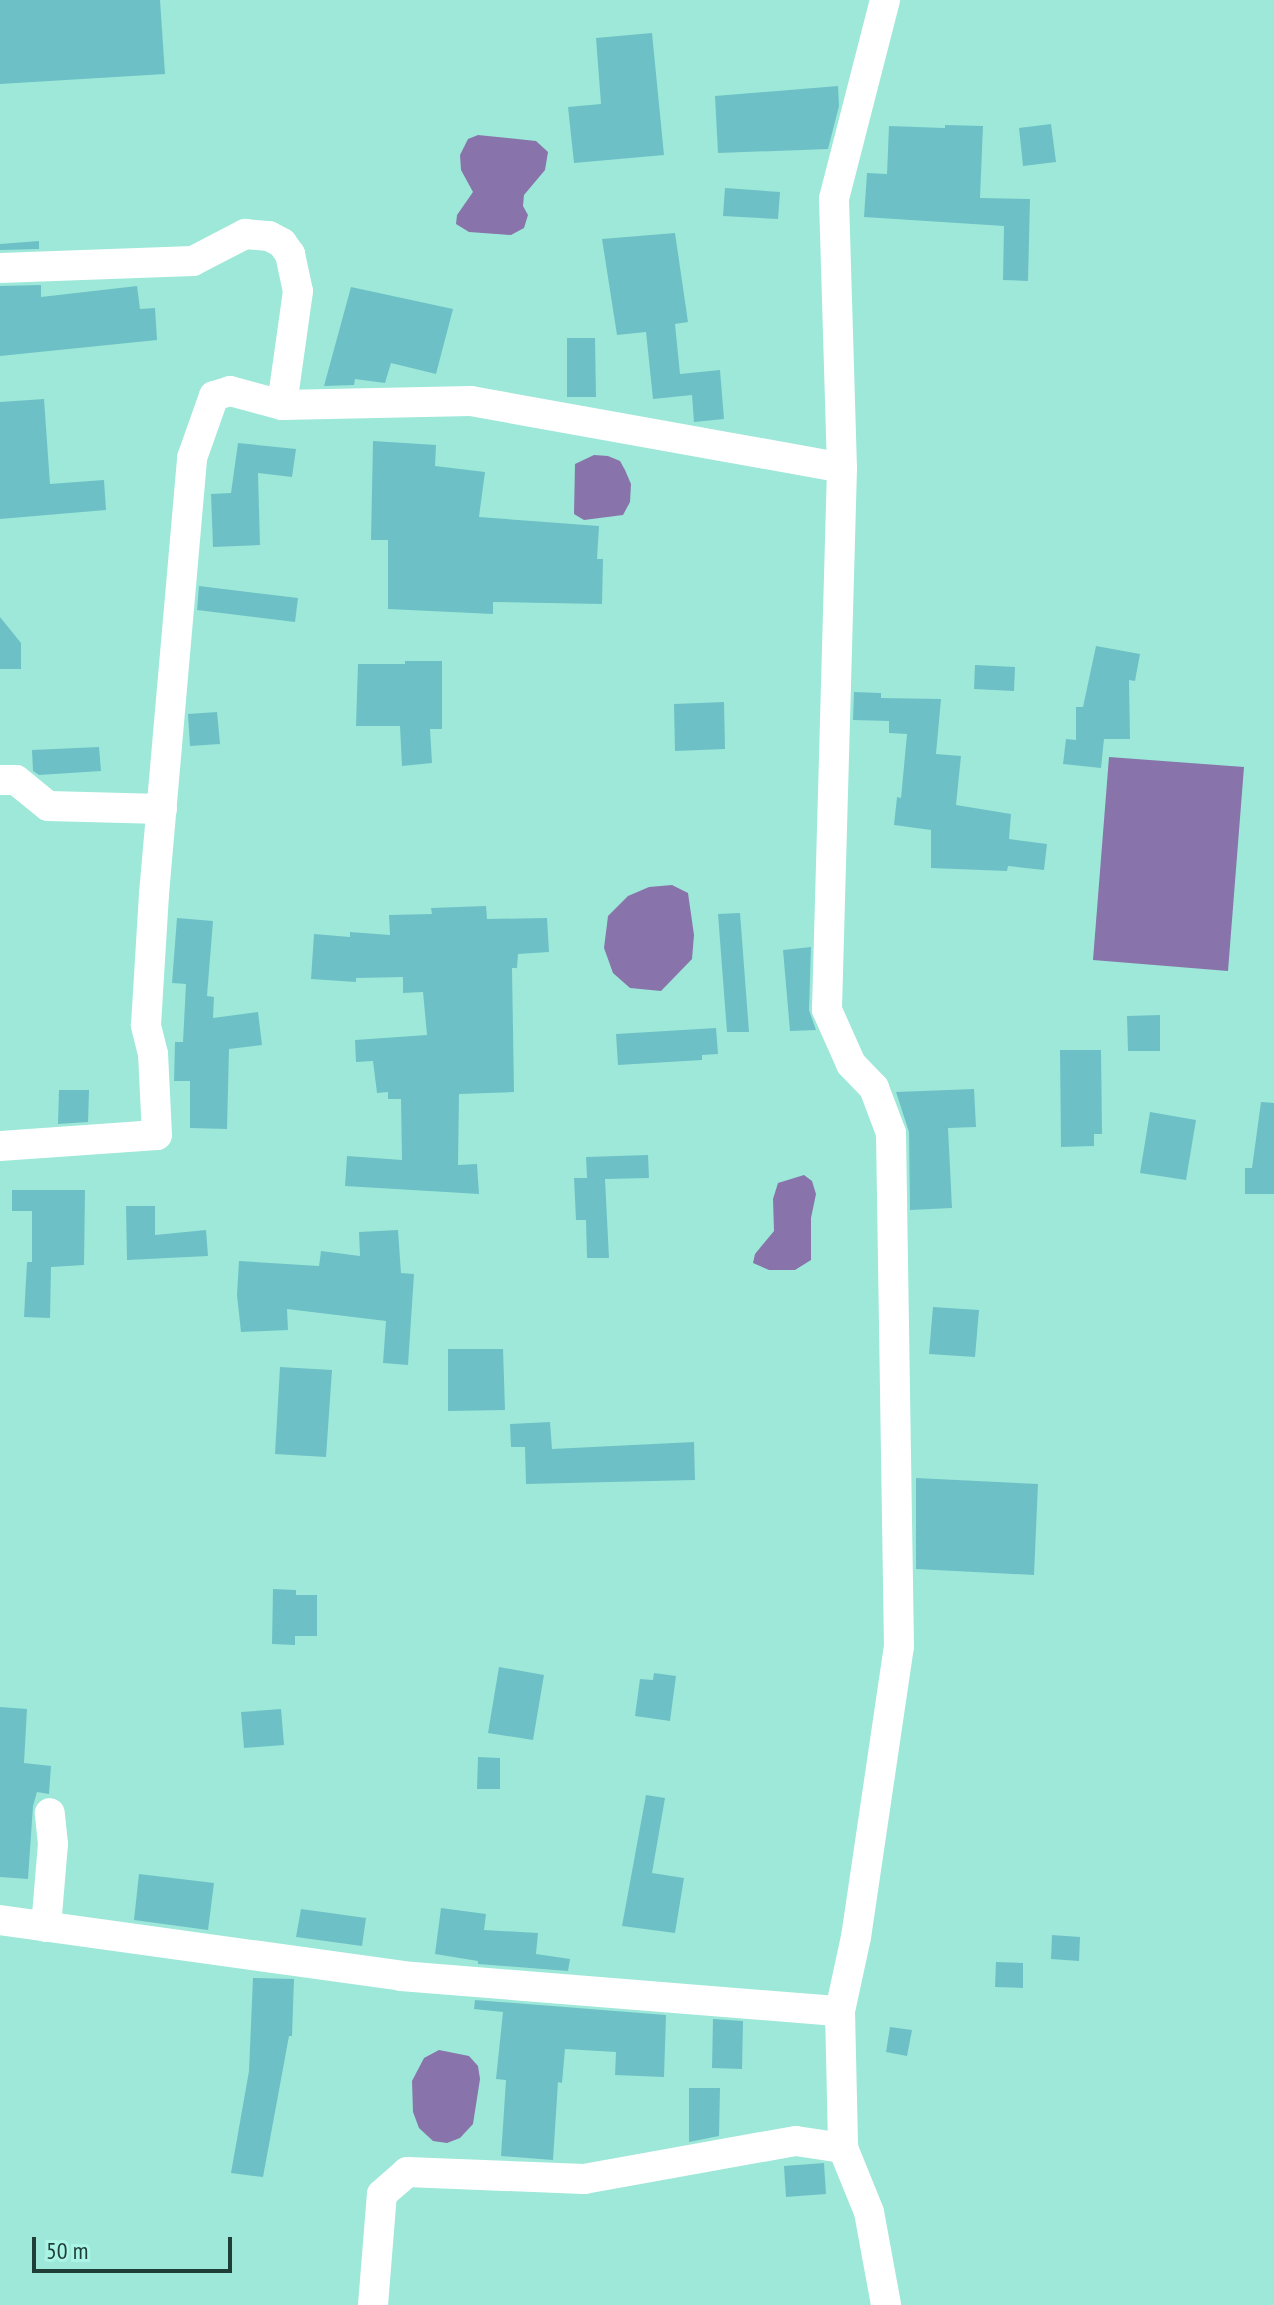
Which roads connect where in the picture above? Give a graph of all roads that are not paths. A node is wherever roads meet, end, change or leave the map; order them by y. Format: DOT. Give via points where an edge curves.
graph roads {
  1 [pos="885,0"];
  2 [pos="0,268"];
  3 [pos="282,405"];
  4 [pos="842,468"];
  5 [pos="0,780"];
  6 [pos="162,809"];
  7 [pos="0,1146"];
  8 [pos="50,1813"];
  9 [pos="0,1920"];
  10 [pos="46,1927"];
  11 [pos="840,2011"];
  12 [pos="843,2148"];
  13 [pos="373,2305"];
  14 [pos="886,2305"];
  1 -- 4 [label="street" via="834,199"];
  2 -- 3 [label="street" via="193,261 245,234 269,236 290,254 298,291"];
  3 -- 4 [label="street" via="471,401"];
  3 -- 6 [label="street" via="230,391 214,396 192,458"];
  4 -- 11 [label="street" via="827,1010 851,1064 874,1088 891,1133 899,1646"];
  5 -- 6 [label="street" via="16,780 48,806"];
  6 -- 7 [label="street" via="146,1025 153,1054 157,1135"];
  8 -- 10 [label="street" via="53,1844"];
  9 -- 10 [label="street"];
  10 -- 11 [label="street" via="401,1976"];
  11 -- 12 [label="street"];
  12 -- 13 [label="street" via="796,2141 584,2179 407,2172 382,2194"];
  12 -- 14 [label="street" via="869,2212"];
}
